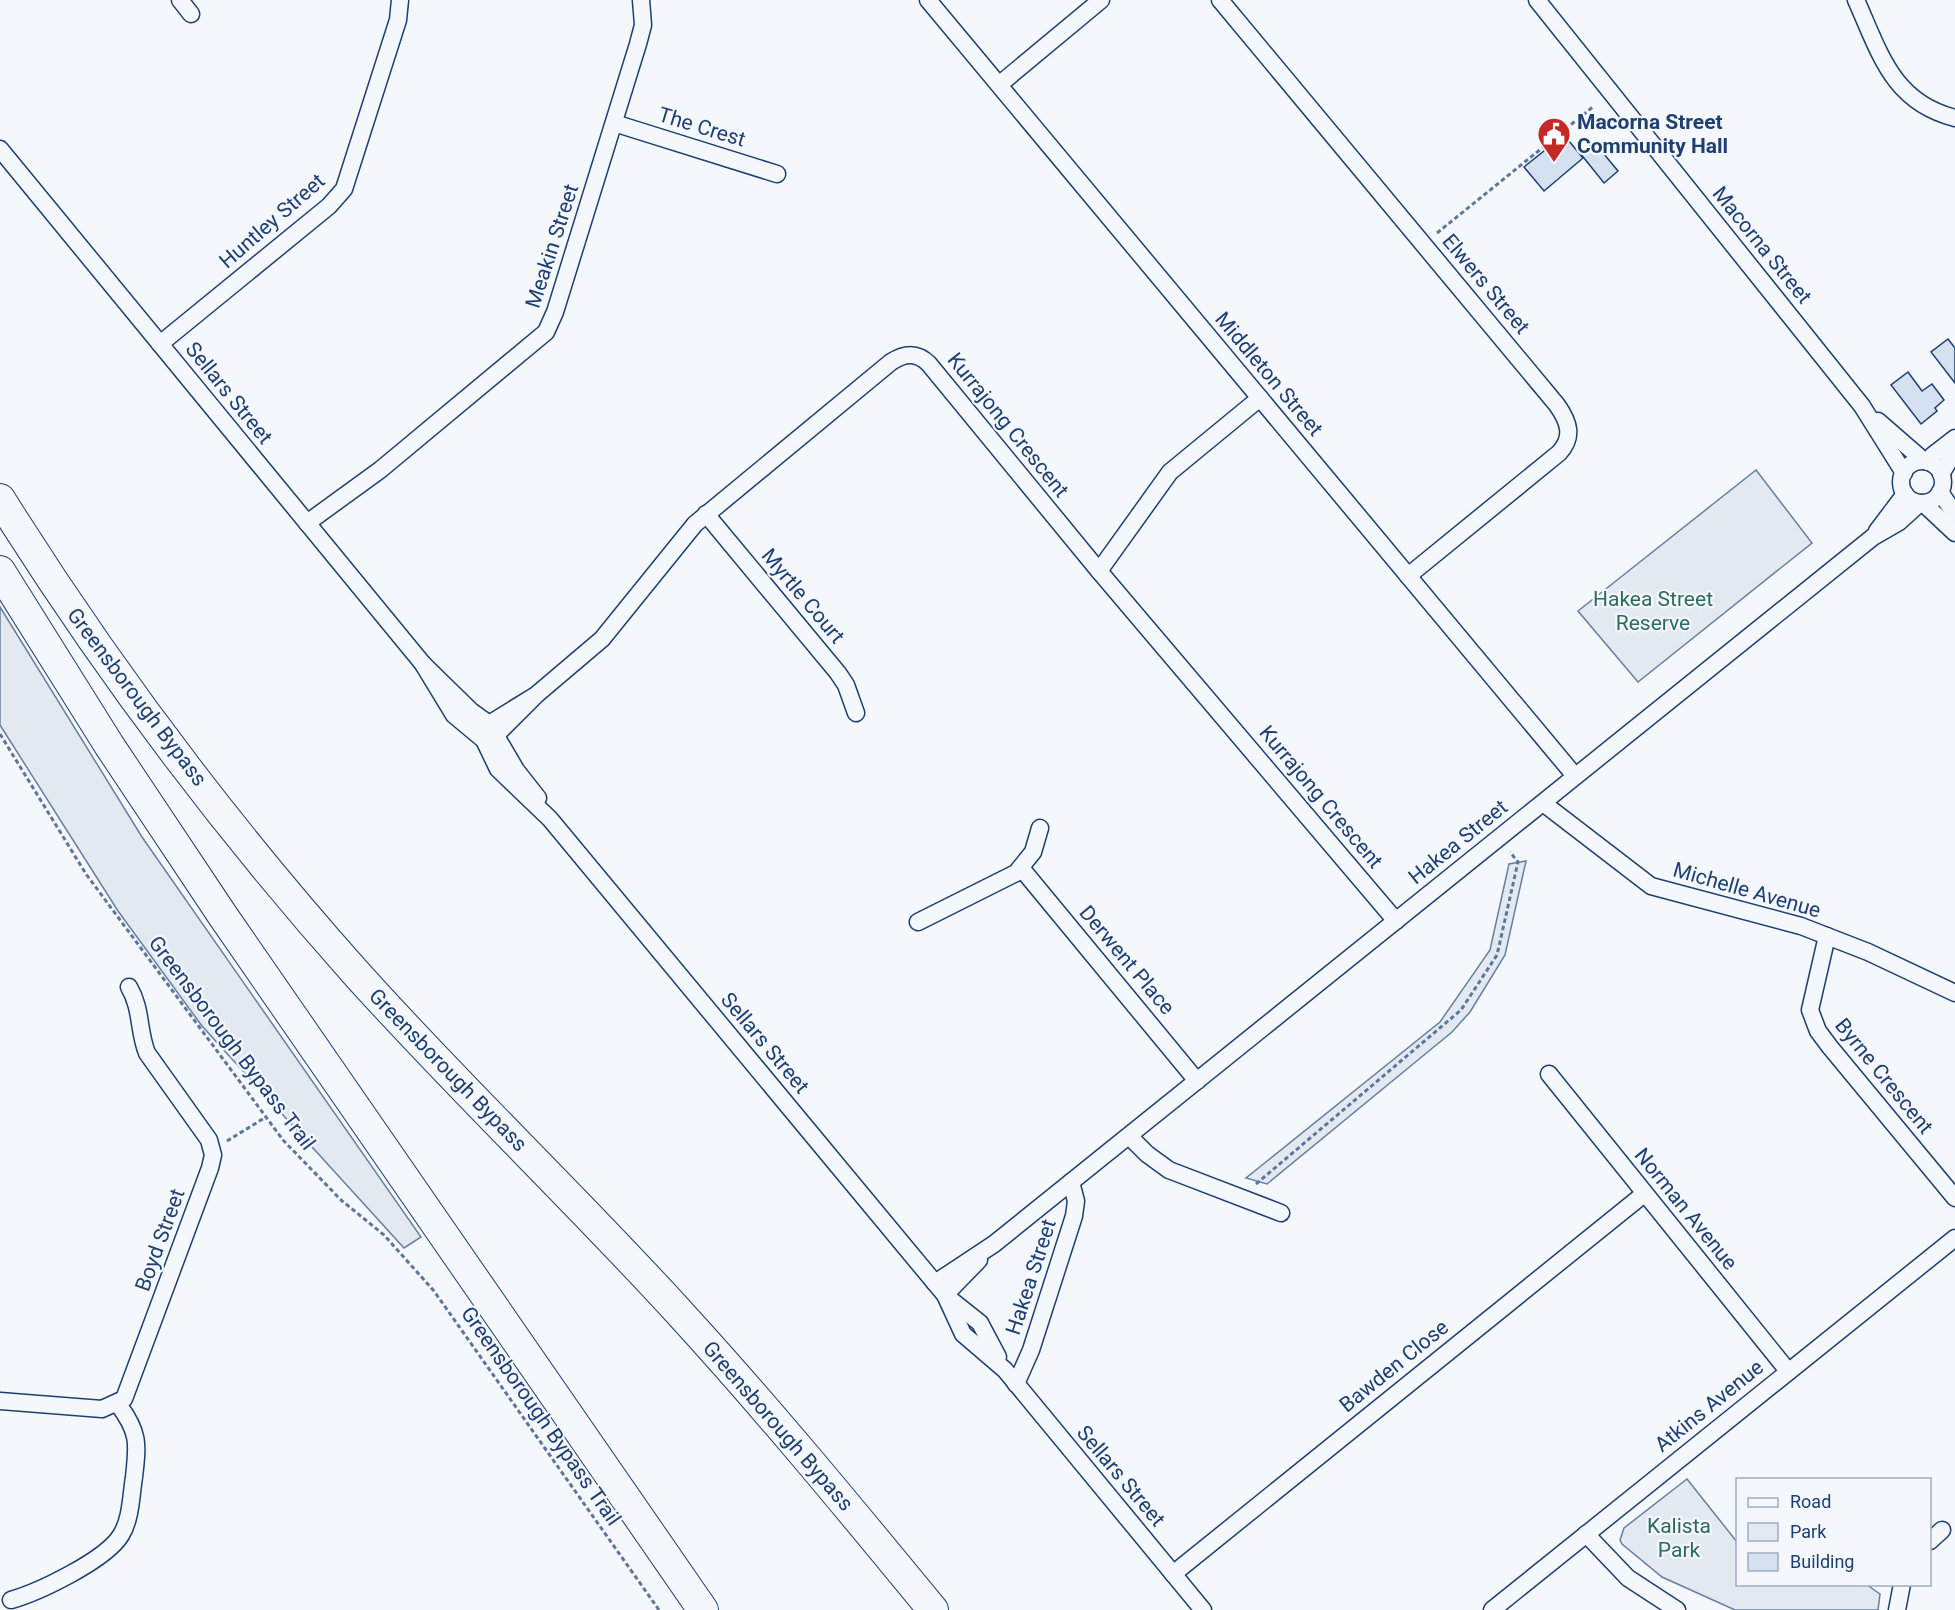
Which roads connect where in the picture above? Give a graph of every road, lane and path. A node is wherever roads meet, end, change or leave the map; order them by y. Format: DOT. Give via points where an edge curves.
graph roads {
  1 [pos="180,0"];
  2 [pos="400,0"];
  3 [pos="641,0"];
  4 [pos="928,0"];
  5 [pos="1101,0"];
  6 [pos="1220,0"];
  7 [pos="1537,0"];
  8 [pos="1856,0"];
  9 [pos="191,14"];
  10 [pos="1000,84"];
  11 [pos="1594,106"];
  12 [pos="1955,118"];
  13 [pos="614,123"];
  14 [pos="0,149"];
  15 [pos="777,174"];
  16 [pos="1437,233"];
  17 [pos="160,344"];
  18 [pos="1260,398"];
  19 [pos="1862,406"];
  20 [pos="1955,438"];
  21 [pos="1955,451"];
  22 [pos="1926,462"];
  23 [pos="1904,472"];
  24 [pos="1941,474"];
  25 [pos="1940,492"];
  26 [pos="1905,494"];
  27 [pos="0,500"];
  28 [pos="1921,503"];
  29 [pos="706,514"];
  30 [pos="1955,514"];
  31 [pos="311,528"];
  32 [pos="1955,533"];
  33 [pos="1873,537"];
  34 [pos="0,571"];
  35 [pos="1099,571"];
  36 [pos="1408,576"];
  37 [pos="856,713"];
  38 [pos="490,733"];
  39 [pos="0,734"];
  40 [pos="1575,776"];
  41 [pos="1543,803"];
  42 [pos="1040,828"];
  43 [pos="1510,852"];
  44 [pos="1022,869"];
  45 [pos="1396,921"];
  46 [pos="918,922"];
  47 [pos="1827,936"];
  48 [pos="129,987"];
  49 [pos="1955,993"];
  50 [pos="1550,1074"];
  51 [pos="1197,1081"];
  52 [pos="266,1117"];
  53 [pos="1129,1136"];
  54 [pos="213,1149"];
  55 [pos="1071,1182"];
  56 [pos="1644,1194"];
  57 [pos="1242,1197"];
  58 [pos="1955,1198"];
  59 [pos="1281,1213"];
  60 [pos="1955,1238"];
  61 [pos="940,1289"];
  62 [pos="1788,1371"];
  63 [pos="1016,1384"];
  64 [pos="0,1401"];
  65 [pos="118,1404"];
  66 [pos="1586,1534"];
  67 [pos="1173,1574"];
  68 [pos="1902,1586"];
  69 [pos="11,1600"];
  70 [pos="659,1610"];
  71 [pos="703,1610"];
  72 [pos="933,1610"];
  73 [pos="1203,1610"];
  74 [pos="1492,1610"];
  75 [pos="1677,1610"];
  76 [pos="1897,1610"];
  1 -- 9 [label="street"];
  2 -- 17 [label="street, Huntley Street" via="398,20 344,189 329,206"];
  3 -- 13 [label="street, Meakin Street" via="643,25"];
  4 -- 10 [label="street, Middleton Street"];
  5 -- 10 [label="street"];
  6 -- 36 [label="street, Elwers Street" via="1557,405 1568,424 1569,437 1559,453"];
  7 -- 19 [label="street, Macorna Street"];
  8 -- 12 [label="street" via="1899,85 1921,105"];
  10 -- 18 [label="street, Middleton Street"];
  11 -- 16 [label="path"];
  13 -- 15 [label="street, The Crest"];
  13 -- 31 [label="street, Meakin Street" via="546,332"];
  14 -- 17 [label="street, Sellars Street"];
  17 -- 31 [label="street, Sellars Street"];
  18 -- 35 [label="street" via="1170,472"];
  18 -- 36 [label="street, Middleton Street"];
  19 -- 22 [label="street, Macorna Street"];
  19 -- 23 [label="street, Macorna Street"];
  20 -- 22 [label="street"];
  21 -- 24 [label="street"];
  22 -- 23 [label="street" via="1912,464"];
  22 -- 24 [label="street"];
  23 -- 26 [label="street" via="1901,484"];
  24 -- 25 [label="street"];
  25 -- 28 [label="street" via="1936,498"];
  25 -- 30 [label="street"];
  26 -- 28 [label="street"];
  26 -- 33 [label="street, Hakea Street"];
  27 -- 72 [label="highway, Greensborough Bypass" via="118,675 307,917 432,1056 678,1311"];
  28 -- 32 [label="street"];
  28 -- 33 [label="street, Hakea Street"];
  29 -- 35 [label="street, Kurrajong Crescent" via="891,362 916,355 929,364"];
  29 -- 37 [label="street, Myrtle Court" via="838,673"];
  29 -- 38 [label="street, Kurrajong Crescent" via="676,545 602,639"];
  31 -- 38 [label="street, Sellars Street" via="423,664 454,715"];
  33 -- 40 [label="street, Hakea Street"];
  34 -- 71 [label="highway, Greensborough Bypass" via="108,746 223,916"];
  35 -- 45 [label="street, Kurrajong Crescent"];
  36 -- 40 [label="street, Middleton Street"];
  38 -- 61 [label="street, Sellars Street" via="498,769 550,819"];
  39 -- 52 [label="path, Greensborough Bypass Trail" via="86,874"];
  40 -- 41 [label="street, Hakea Street"];
  41 -- 45 [label="street, Hakea Street"];
  41 -- 47 [label="street, Michelle Avenue" via="1651,886"];
  42 -- 44 [label="street" via="1033,852"];
  43 -- 57 [label="path" via="1518,862 1497,955 1461,1010"];
  44 -- 46 [label="street"];
  44 -- 51 [label="street, Derwent Place"];
  45 -- 51 [label="street, Hakea Street"];
  47 -- 49 [label="street, Michelle Avenue"];
  47 -- 58 [label="street, Byrne Crescent" via="1810,1000 1812,1020"];
  48 -- 54 [label="street" via="140,1010 142,1041 147,1053"];
  50 -- 56 [label="street, Norman Avenue"];
  51 -- 53 [label="street, Hakea Street"];
  52 -- 54 [label="path"];
  52 -- 70 [label="path, Greensborough Bypass Trail" via="305,1164 384,1235 434,1291"];
  53 -- 55 [label="street, Hakea Street"];
  53 -- 57 [label="street" via="1169,1170"];
  54 -- 65 [label="street, Boyd Street" via="210,1168 133,1381"];
  55 -- 61 [label="street, Hakea Street"];
  55 -- 63 [label="street, Hakea Street" via="1076,1201 1074,1216 1031,1350"];
  56 -- 62 [label="street, Norman Avenue"];
  56 -- 67 [label="street, Bawden Close"];
  57 -- 59 [label="street"];
  60 -- 62 [label="street, Atkins Avenue"];
  61 -- 63 [label="street, Sellars Street" via="963,1334"];
  62 -- 66 [label="street, Atkins Avenue"];
  63 -- 67 [label="street, Sellars Street"];
  64 -- 65 [label="street" via="102,1409"];
  65 -- 69 [label="street" via="137,1438 123,1534 111,1547 51,1586"];
  66 -- 74 [label="street, Atkins Avenue"];
  66 -- 75 [label="street" via="1628,1578"];
  67 -- 73 [label="street, Sellars Street"];
  68 -- 76 [label="street"];
}
